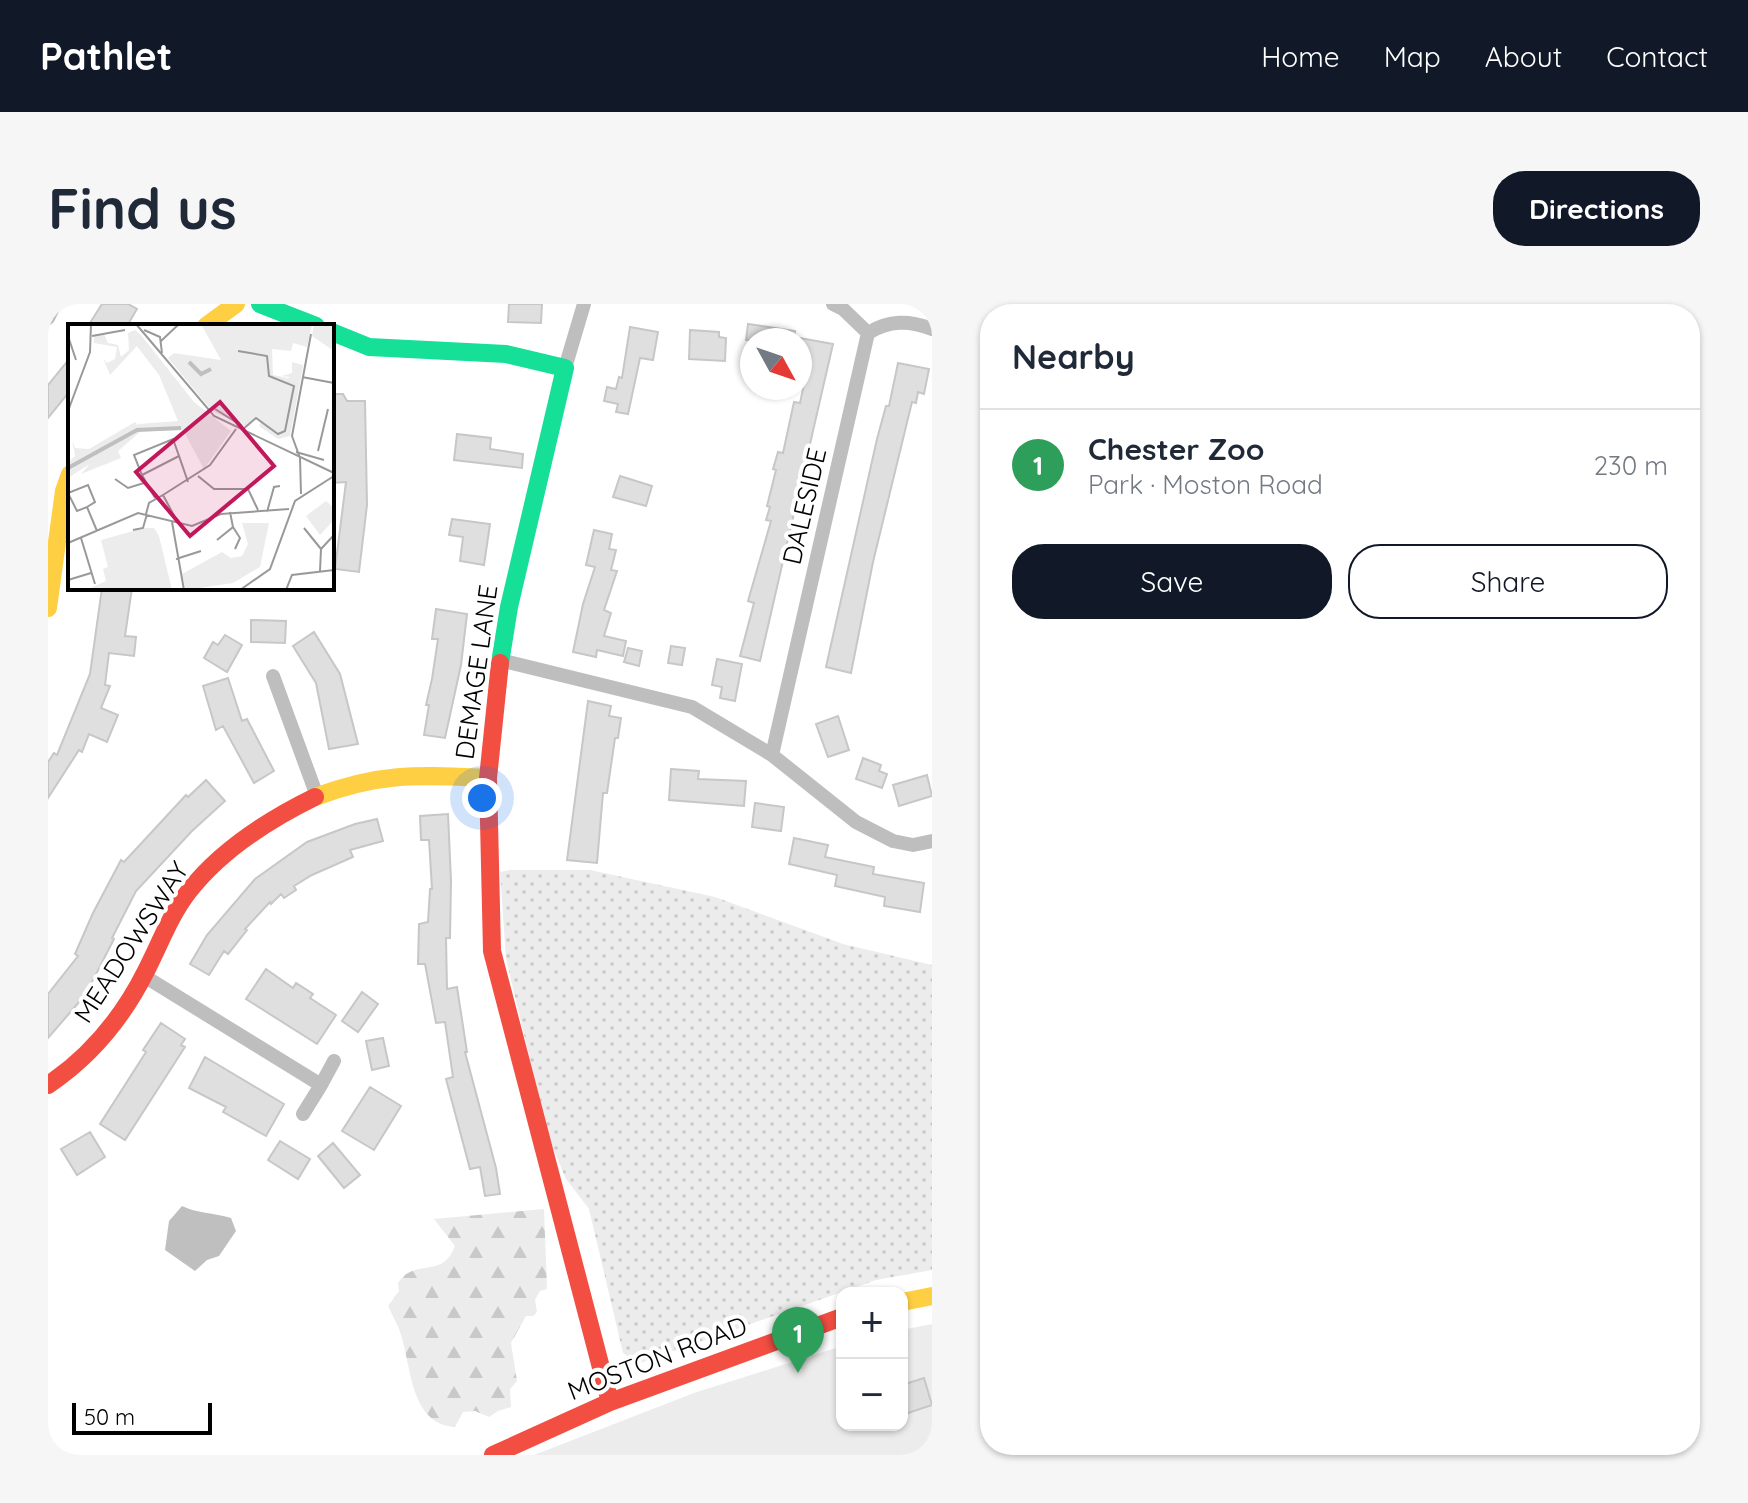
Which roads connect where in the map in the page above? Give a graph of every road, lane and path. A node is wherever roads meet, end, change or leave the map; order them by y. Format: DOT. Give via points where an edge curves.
graph roads {
  1 [pos="55,304"];
  2 [pos="236,304"];
  3 [pos="260,304"];
  4 [pos="584,304"];
  5 [pos="833,304"];
  6 [pos="48,318"];
  7 [pos="209,324"];
  8 [pos="311,324"];
  9 [pos="932,329"];
  10 [pos="334,333"];
  11 [pos="868,333"];
  12 [pos="565,368"];
  13 [pos="68,480"];
  14 [pos="48,608"];
  15 [pos="500,660"];
  16 [pos="273,676"];
  17 [pos="772,755"];
  18 [pos="488,778"];
  19 [pos="317,796"];
  20 [pos="932,841"];
  21 [pos="144,976"];
  22 [pos="334,1061"];
  23 [pos="48,1085"];
  24 [pos="321,1085"];
  25 [pos="303,1114"];
  26 [pos="932,1296"];
  27 [pos="908,1301"];
  28 [pos="836,1319"];
  29 [pos="610,1402"];
  30 [pos="493,1455"];
  1 -- 6 [label="street"];
  2 -- 7 [label="main road"];
  3 -- 8 [label="main road"];
  4 -- 12 [label="street"];
  5 -- 11 [label="street"];
  9 -- 11 [label="street" via="906,322 883,324"];
  10 -- 12 [label="main road" via="369,347 506,354"];
  11 -- 17 [label="street, DALESIDE"];
  12 -- 15 [label="main road, DEMAGE LANE"];
  13 -- 14 [label="main road"];
  15 -- 17 [label="street" via="692,707"];
  15 -- 18 [label="main road, DEMAGE LANE"];
  16 -- 19 [label="street"];
  17 -- 20 [label="street" via="856,822 893,841"];
  18 -- 19 [label="main road, MEADOWSWAY" via="374,779"];
  18 -- 29 [label="main road, DEMAGE LANE" via="492,951"];
  19 -- 21 [label="main road, MEADOWSWAY" via="267,823 212,864 173,914"];
  21 -- 23 [label="main road, MEADOWSWAY" via="115,1022 72,1070"];
  21 -- 24 [label="street"];
  22 -- 24 [label="street"];
  24 -- 25 [label="street"];
  26 -- 27 [label="main road"];
  28 -- 29 [label="main road, MOSTON ROAD"];
  29 -- 30 [label="main road, MOSTON ROAD"];
}
